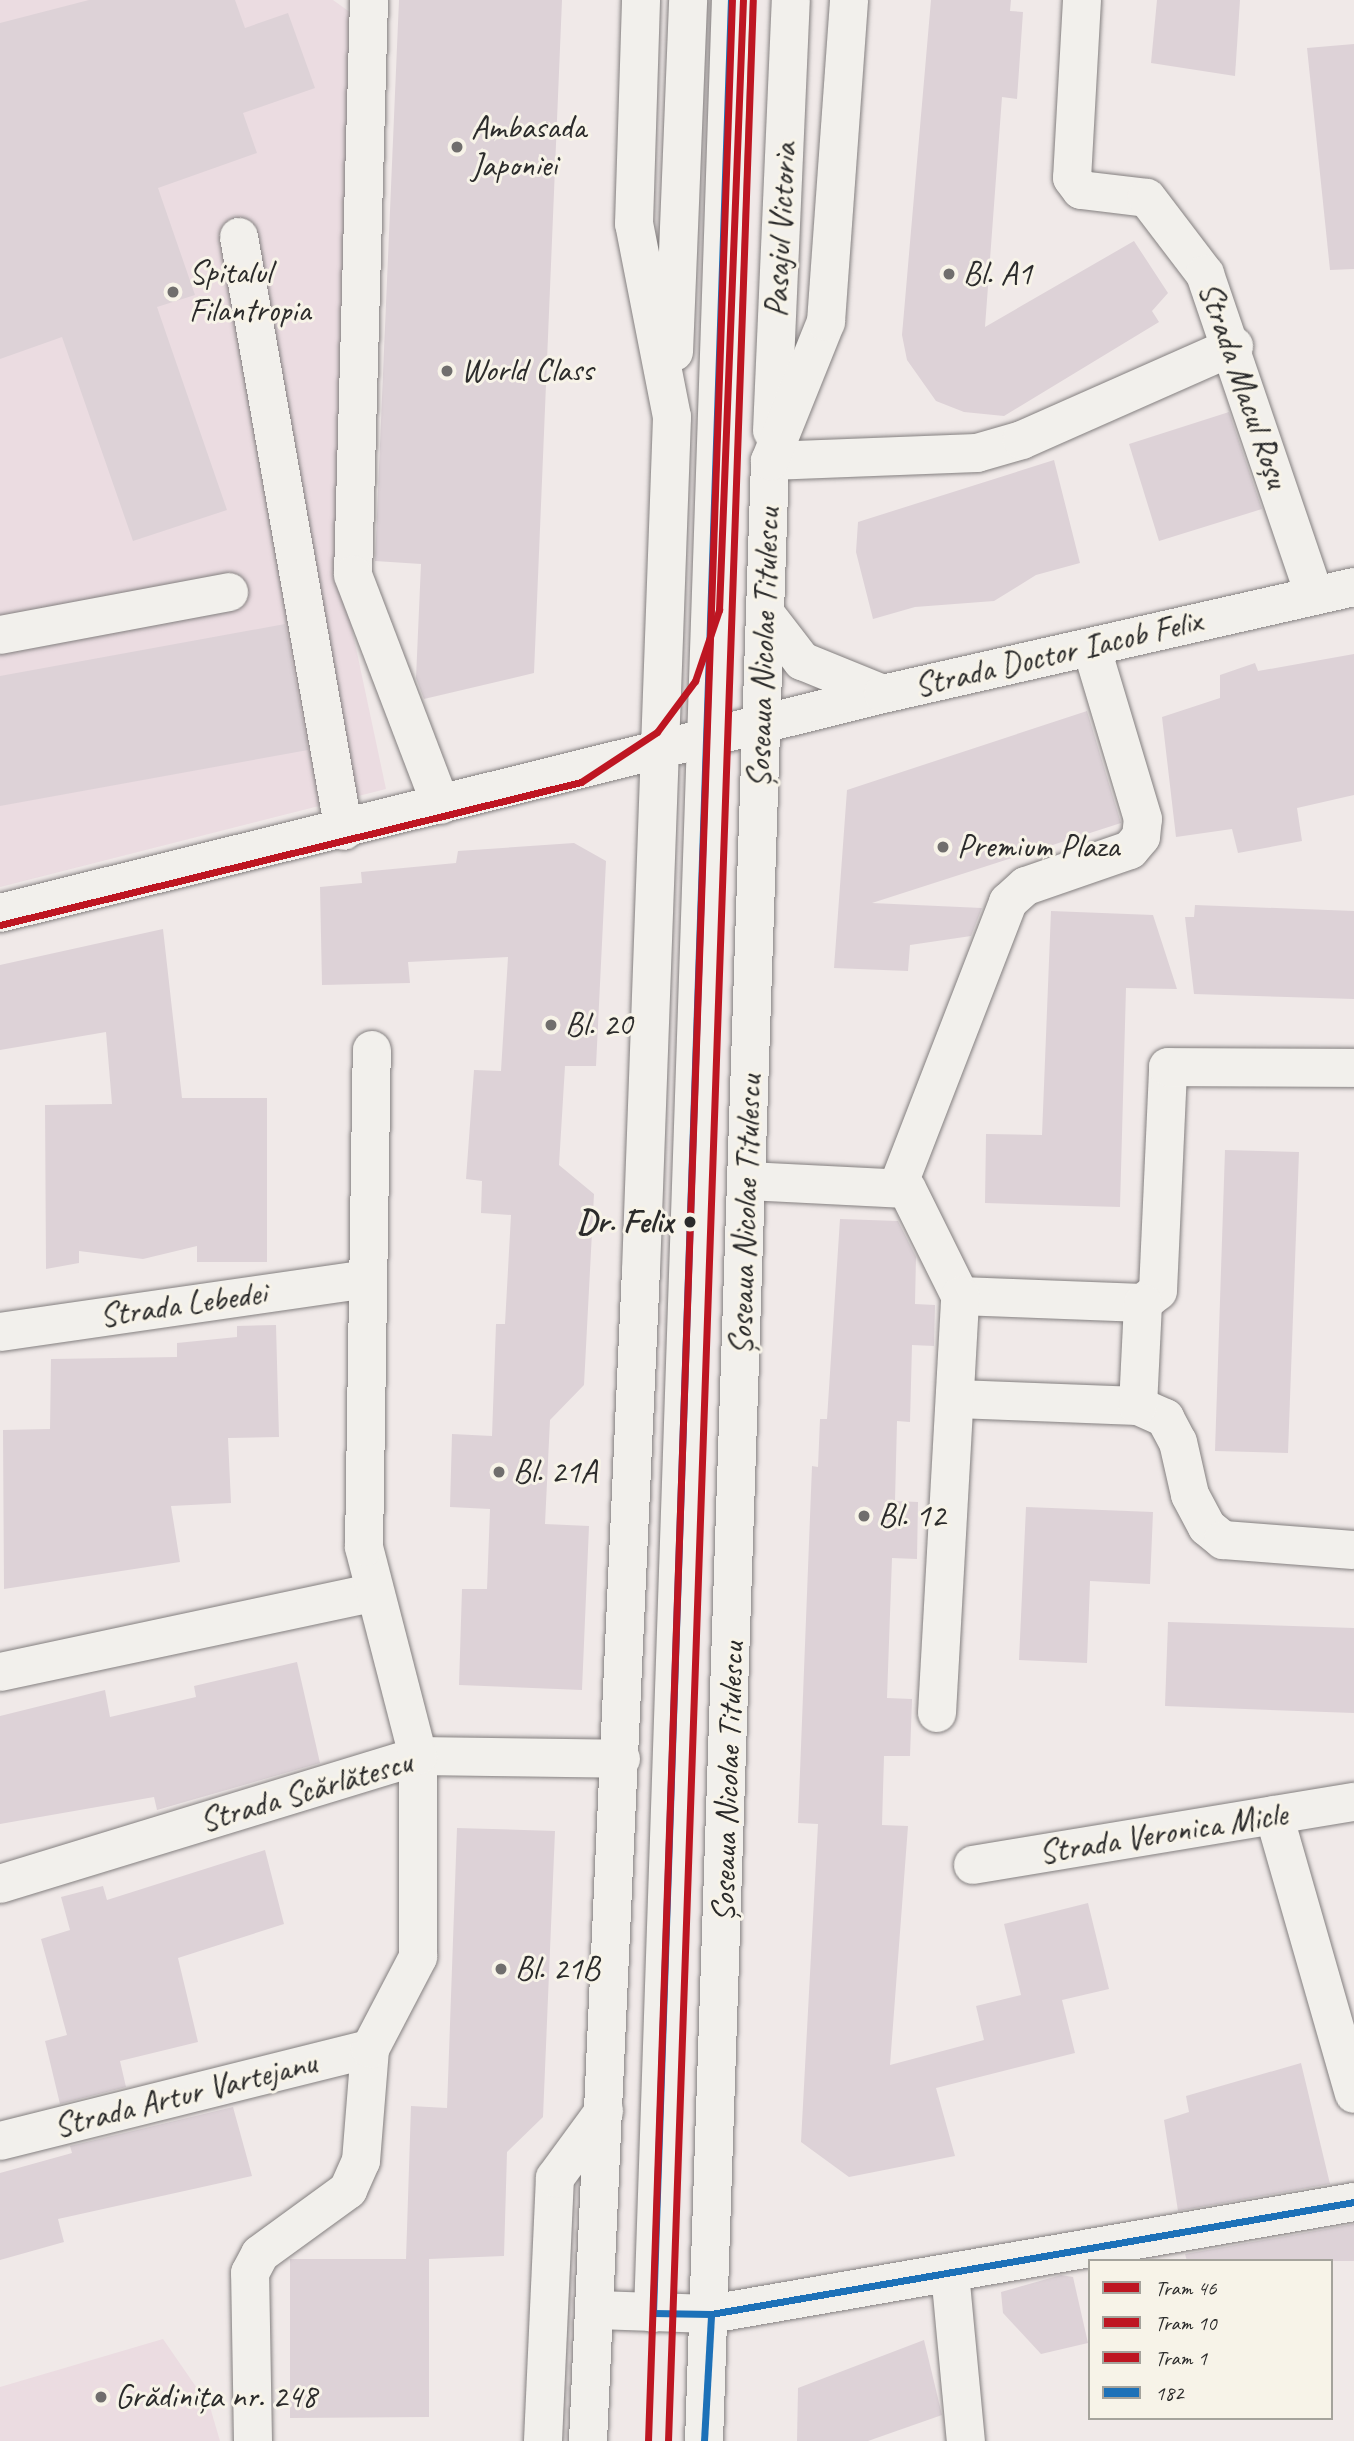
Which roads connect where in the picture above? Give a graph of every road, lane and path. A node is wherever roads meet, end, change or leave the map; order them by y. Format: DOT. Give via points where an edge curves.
graph roads {
  1 [pos="369,0"];
  2 [pos="641,0"];
  3 [pos="688,0"];
  4 [pos="732,0"];
  5 [pos="791,0"];
  6 [pos="849,0"];
  7 [pos="1082,0"];
  8 [pos="239,237"];
  9 [pos="1234,346"];
  10 [pos="672,417"];
  11 [pos="770,461"];
  12 [pos="1354,587"];
  13 [pos="229,592"];
  14 [pos="1314,595"];
  15 [pos="765,613"];
  16 [pos="0,635"];
  17 [pos="707,645"];
  18 [pos="1092,649"];
  19 [pos="883,694"];
  20 [pos="762,724"];
  21 [pos="703,739"];
  22 [pos="656,751"];
  23 [pos="441,805"];
  24 [pos="344,831"];
  25 [pos="0,913"];
  26 [pos="372,1050"];
  27 [pos="1354,1068"];
  28 [pos="747,1181"];
  29 [pos="898,1186"];
  30 [pos="366,1279"];
  31 [pos="960,1296"];
  32 [pos="1143,1303"];
  33 [pos="0,1332"];
  34 [pos="957,1399"];
  35 [pos="1138,1406"];
  36 [pos="1354,1550"];
  37 [pos="375,1592"];
  38 [pos="0,1672"];
  39 [pos="937,1713"];
  40 [pos="418,1756"];
  41 [pos="621,1759"];
  42 [pos="1354,1802"];
  43 [pos="1274,1815"];
  44 [pos="973,1865"];
  45 [pos="0,1884"];
  46 [pos="370,2049"];
  47 [pos="1354,2094"];
  48 [pos="604,2111"];
  49 [pos="0,2141"];
  50 [pos="1354,2202"];
  51 [pos="950,2273"];
  52 [pos="596,2310"];
  53 [pos="653,2313"];
  54 [pos="711,2314"];
  55 [pos="253,2441"];
  56 [pos="543,2441"];
  57 [pos="588,2441"];
  58 [pos="704,2441"];
  59 [pos="966,2441"];
  1 -- 23 [label="street" via="352,575"];
  2 -- 10 [label="street" via="634,224"];
  3 -- 10 [label="street"];
  4 -- 17 [label="street, Pasajul Victoria"];
  5 -- 11 [label="street, Pasajul Victoria"];
  6 -- 11 [label="street, Șoseaua Nicolae Titulescu" via="826,322"];
  7 -- 9 [label="street, Strada Macul Roșu" via="1072,178 1081,190 1147,198 1205,274"];
  8 -- 24 [label="street"];
  9 -- 11 [label="street" via="1022,440 977,453"];
  9 -- 14 [label="street, Strada Macul Roșu"];
  10 -- 22 [label="street"];
  11 -- 15 [label="street, Șoseaua Nicolae Titulescu"];
  12 -- 14 [label="street, Strada Doctor Iacob Felix"];
  13 -- 16 [label="street"];
  14 -- 18 [label="street, Strada Doctor Iacob Felix"];
  15 -- 19 [label="street" via="802,661"];
  15 -- 20 [label="street, Șoseaua Nicolae Titulescu"];
  17 -- 21 [label="street, Șoseaua Nicolae Titulescu"];
  18 -- 19 [label="street, Strada Doctor Iacob Felix"];
  18 -- 29 [label="street" via="1143,819 1141,837 1130,850 1026,886 1008,902"];
  19 -- 20 [label="street, Strada Doctor Iacob Felix"];
  20 -- 21 [label="street, Strada Doctor Iacob Felix"];
  20 -- 28 [label="street, Șoseaua Nicolae Titulescu"];
  21 -- 22 [label="street, Strada Doctor Iacob Felix"];
  21 -- 53 [label="street, Șoseaua Nicolae Titulescu"];
  22 -- 23 [label="street"];
  22 -- 41 [label="street"];
  23 -- 24 [label="street"];
  24 -- 25 [label="street"];
  26 -- 30 [label="street"];
  27 -- 32 [label="street" via="1168,1067 1158,1291"];
  28 -- 29 [label="street"];
  28 -- 54 [label="street, Șoseaua Nicolae Titulescu"];
  29 -- 31 [label="street" via="914,1195"];
  30 -- 33 [label="street, Strada Lebedei"];
  30 -- 37 [label="street" via="363,1547"];
  31 -- 32 [label="street"];
  31 -- 34 [label="street"];
  32 -- 35 [label="street"];
  34 -- 35 [label="street"];
  34 -- 39 [label="street"];
  35 -- 36 [label="street" via="1165,1419 1178,1442 1190,1495 1207,1527 1223,1539 1254,1547"];
  37 -- 38 [label="street"];
  37 -- 40 [label="street"];
  40 -- 41 [label="street, Strada Scărlătescu"];
  40 -- 45 [label="street, Strada Scărlătescu"];
  40 -- 46 [label="street" via="418,1957"];
  41 -- 48 [label="street"];
  42 -- 43 [label="street, Strada Veronica Micle"];
  43 -- 44 [label="street, Strada Veronica Micle"];
  43 -- 47 [label="street"];
  46 -- 49 [label="street, Strada Artur Vartejanu"];
  46 -- 55 [label="street" via="361,2161 348,2190 260,2254 250,2273"];
  48 -- 52 [label="street"];
  48 -- 56 [label="street" via="555,2178"];
  50 -- 51 [label="street"];
  51 -- 54 [label="street"];
  51 -- 59 [label="street"];
  52 -- 53 [label="street"];
  52 -- 57 [label="street"];
  53 -- 54 [label="street"];
  54 -- 58 [label="street, Șoseaua Nicolae Titulescu"];
}
